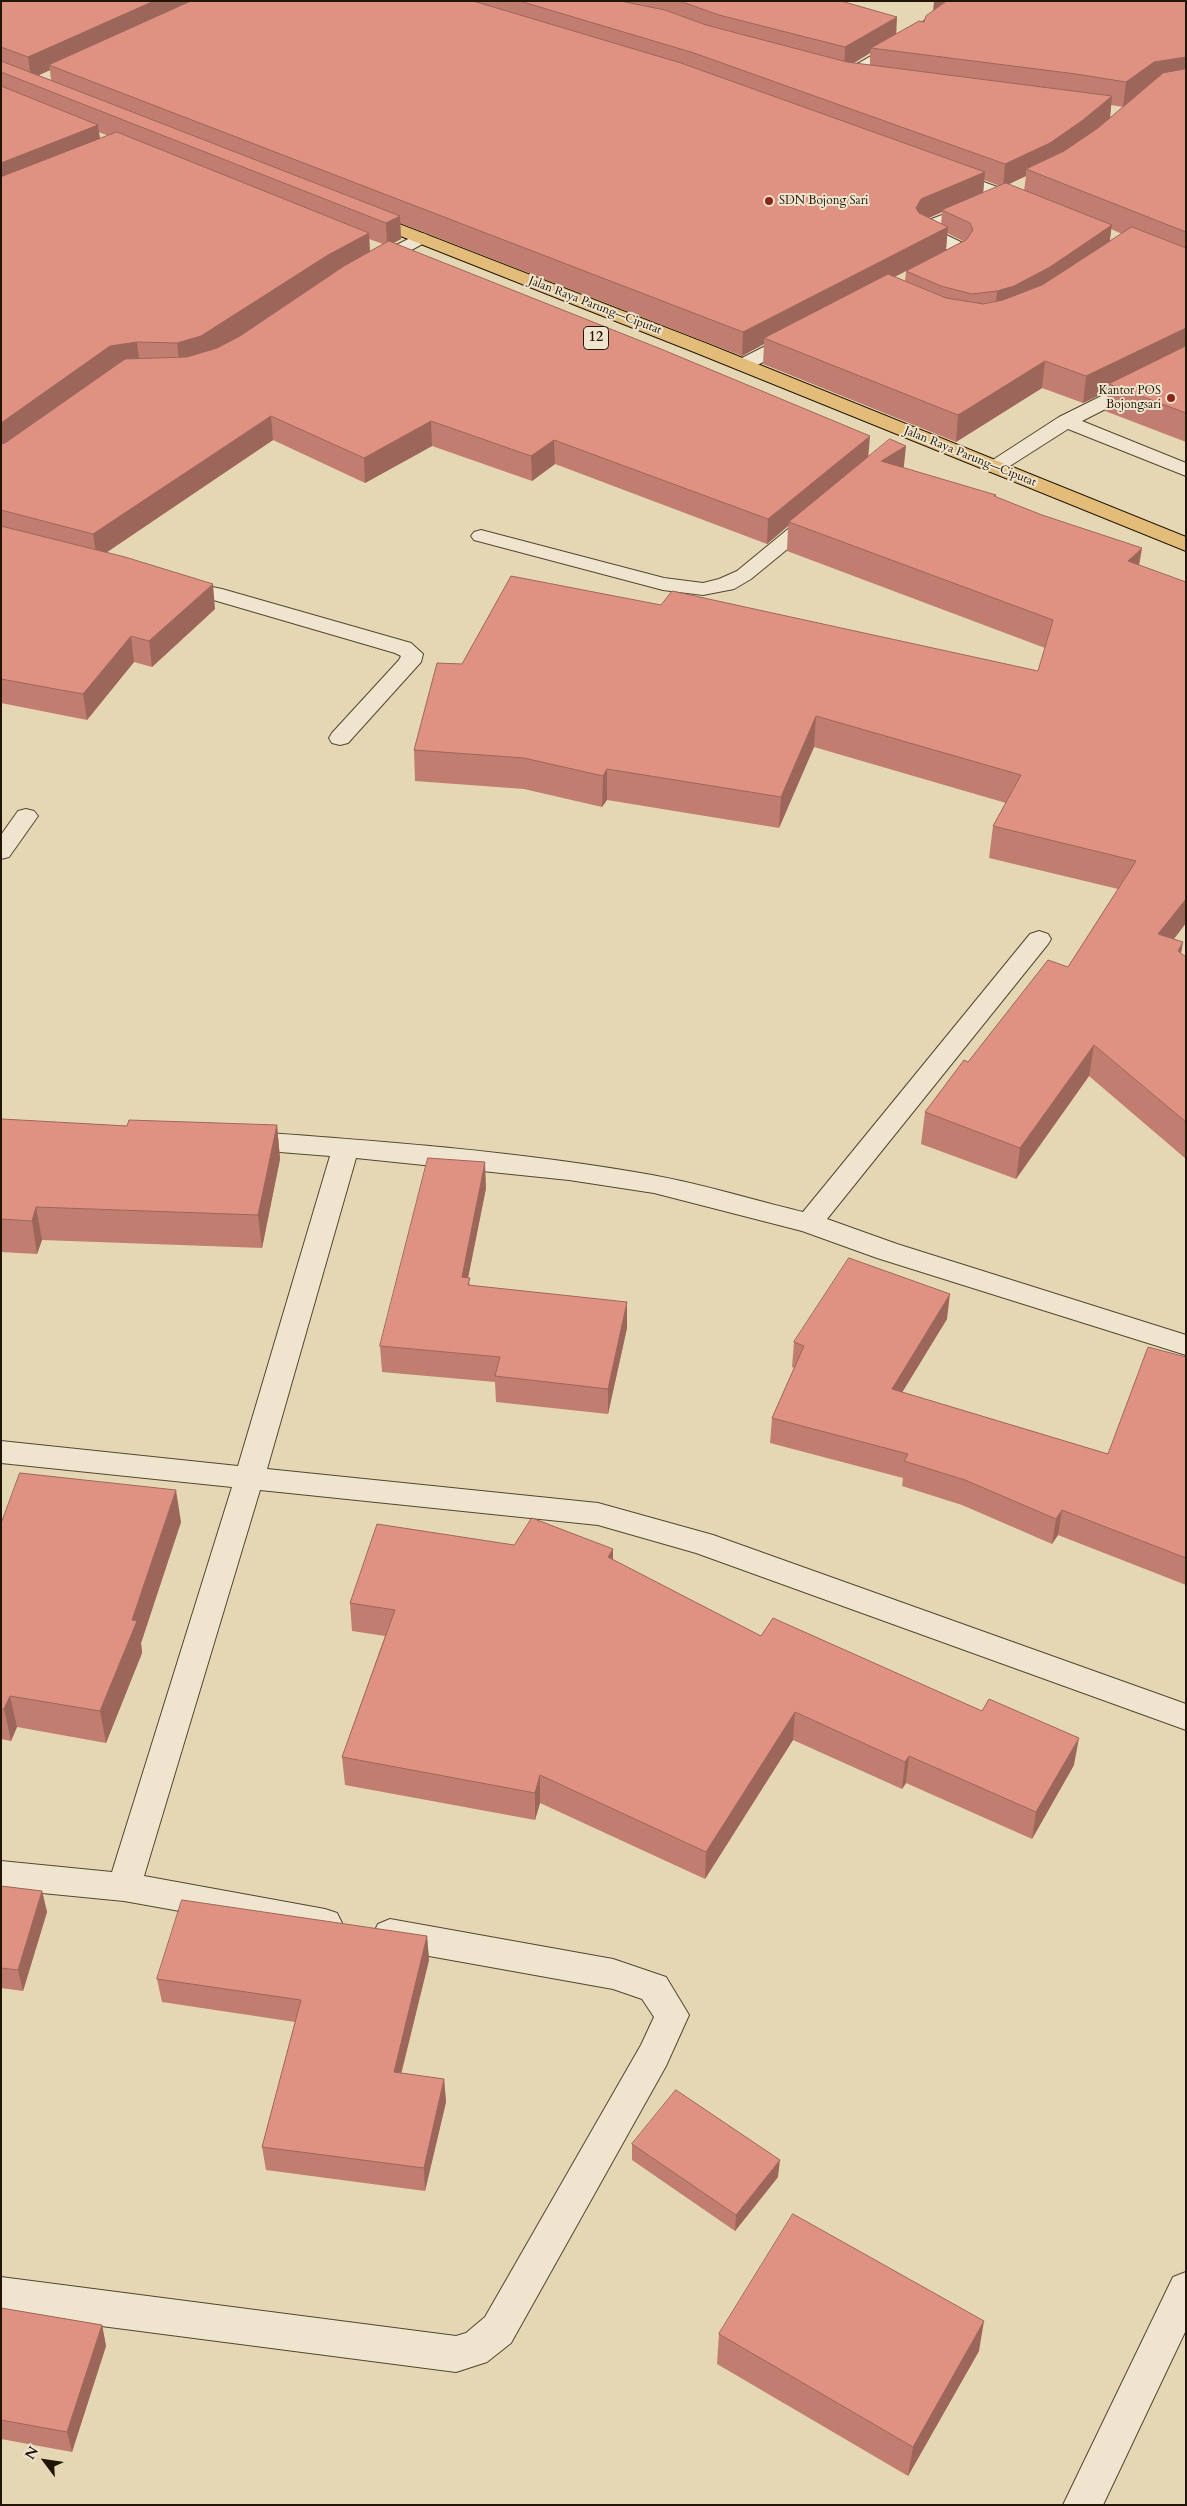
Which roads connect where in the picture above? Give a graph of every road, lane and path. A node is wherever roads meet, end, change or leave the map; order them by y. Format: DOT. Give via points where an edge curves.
graph roads {
  1 [pos="959,1"];
  2 [pos="815,69"];
  3 [pos="846,77"];
  4 [pos="874,81"];
  5 [pos="931,168"];
  6 [pos="1021,187"];
  7 [pos="1004,195"];
  8 [pos="347,209"];
  9 [pos="1040,209"];
  10 [pos="420,238"];
  11 [pos="369,247"];
  12 [pos="387,255"];
  13 [pos="414,266"];
  14 [pos="921,273"];
  15 [pos="354,275"];
  16 [pos="812,328"];
  17 [pos="1186,360"];
  18 [pos="743,365"];
  19 [pos="1066,421"];
  20 [pos="995,467"];
  21 [pos="1186,470"];
  22 [pos="831,503"];
  23 [pos="481,536"];
  24 [pos="1186,545"];
  25 [pos="156,581"];
  26 [pos="340,738"];
  27 [pos="26,816"];
  28 [pos="1,852"];
  29 [pos="1038,939"];
  30 [pos="218,1138"];
  31 [pos="346,1148"];
  32 [pos="809,1223"];
  33 [pos="1186,1345"];
  34 [pos="1,1452"];
  35 [pos="249,1479"];
  36 [pos="1186,1717"];
  37 [pos="1,1876"];
  38 [pos="124,1887"];
  39 [pos="1186,2290"];
  40 [pos="1,2294"];
  41 [pos="1083,2505"];
  1 -- 3 [label="street" via="895,50"];
  2 -- 3 [label="street"];
  3 -- 4 [label="street"];
  5 -- 7 [label="street"];
  6 -- 7 [label="street"];
  7 -- 9 [label="street"];
  7 -- 14 [label="street" via="926,227 924,231 961,250"];
  8 -- 10 [label="highway, Jalan Raya Parung—Ciputat / 12"];
  10 -- 12 [label="street"];
  10 -- 18 [label="highway, Jalan Raya Parung—Ciputat / 12"];
  11 -- 12 [label="highway"];
  12 -- 13 [label="highway"];
  12 -- 15 [label="street"];
  16 -- 18 [label="street"];
  17 -- 19 [label="street"];
  18 -- 20 [label="highway, Jalan Raya Parung—Ciputat / 12"];
  19 -- 20 [label="street"];
  19 -- 21 [label="street"];
  20 -- 24 [label="highway, Jalan Raya Parung—Ciputat / 12"];
  22 -- 23 [label="street" via="744,575 726,584 703,589 662,584"];
  25 -- 26 [label="street" via="214,594 403,648 412,654 410,662"];
  27 -- 28 [label="street"];
  29 -- 32 [label="street"];
  30 -- 31 [label="street"];
  31 -- 32 [label="street" via="569,1171 654,1184"];
  31 -- 35 [label="street"];
  32 -- 33 [label="street" via="887,1251"];
  34 -- 35 [label="street"];
  35 -- 36 [label="street" via="598,1514 702,1543"];
  35 -- 38 [label="street"];
  37 -- 38 [label="street"];
  38 -- 40 [label="street" via="613,1974 654,1988 672,2015 654,2055 498,2330 485,2344 472,2351 456,2354"];
  39 -- 41 [label="street"];
}
